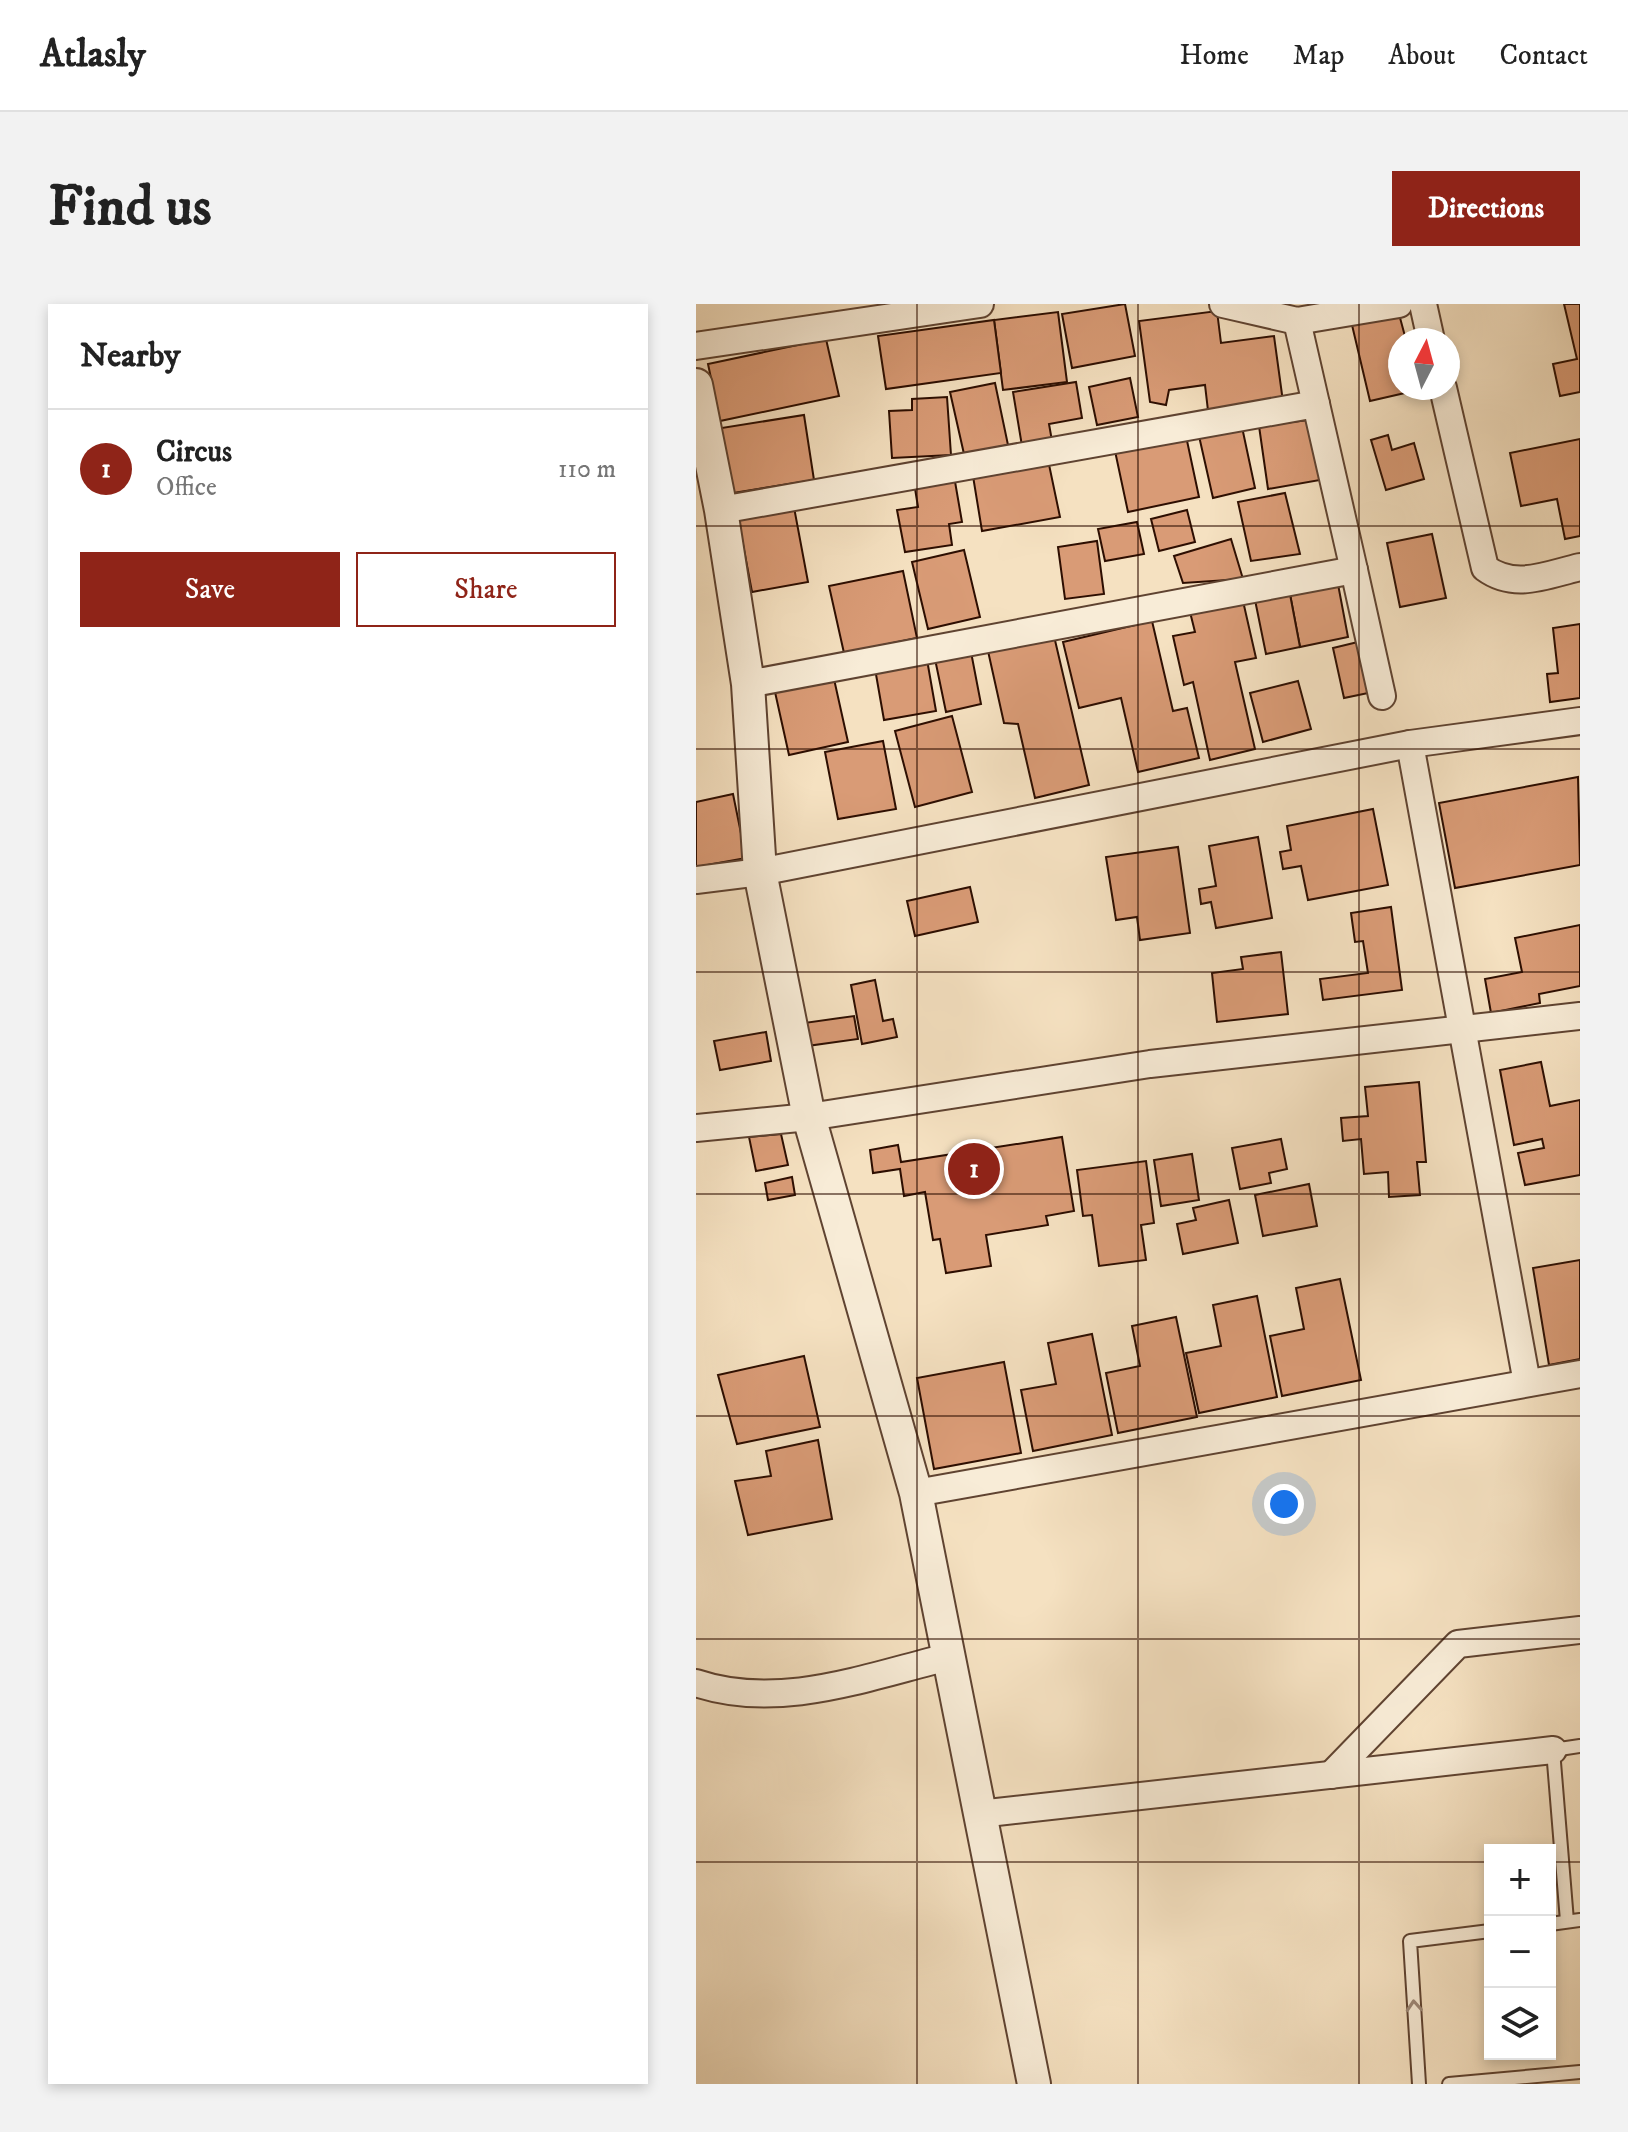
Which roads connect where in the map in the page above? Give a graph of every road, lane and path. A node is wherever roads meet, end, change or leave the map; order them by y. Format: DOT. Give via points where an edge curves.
graph roads {
  1 [pos="980,304"];
  2 [pos="1223,304"];
  3 [pos="1399,304"];
  4 [pos="1423,304"];
  5 [pos="1297,321"];
  6 [pos="1428,328"];
  7 [pos="696,346"];
  8 [pos="696,385"];
  9 [pos="1446,400"];
  10 [pos="1316,404"];
  11 [pos="721,510"];
  12 [pos="1580,567"];
  13 [pos="1354,570"];
  14 [pos="748,684"];
  15 [pos="1382,696"];
  16 [pos="1580,721"];
  17 [pos="1410,744"];
  18 [pos="760,872"];
  19 [pos="696,880"];
  20 [pos="1580,1016"];
  21 [pos="1462,1031"];
  22 [pos="809,1117"];
  23 [pos="696,1128"];
  24 [pos="1580,1374"];
  25 [pos="1527,1383"];
  26 [pos="916,1493"];
  27 [pos="1580,1630"];
  28 [pos="948,1657"];
  29 [pos="696,1683"];
  30 [pos="1580,1746"];
  31 [pos="1553,1750"];
  32 [pos="1331,1775"];
  33 [pos="979,1814"];
  34 [pos="1574,1921"];
  35 [pos="1484,1932"];
  36 [pos="1580,2072"];
  37 [pos="1034,2084"];
  38 [pos="1419,2084"];
  39 [pos="1449,2084"];
  1 -- 7 [label="street"];
  2 -- 5 [label="street"];
  3 -- 5 [label="street"];
  4 -- 6 [label="street"];
  5 -- 10 [label="street"];
  8 -- 11 [label="street"];
  9 -- 12 [label="street" via="1485,568 1518,582"];
  10 -- 11 [label="street"];
  10 -- 13 [label="street"];
  11 -- 14 [label="street"];
  13 -- 14 [label="street"];
  13 -- 15 [label="street"];
  14 -- 18 [label="street"];
  16 -- 17 [label="street"];
  17 -- 18 [label="street"];
  17 -- 21 [label="street"];
  18 -- 19 [label="street"];
  18 -- 22 [label="street"];
  20 -- 21 [label="street"];
  21 -- 22 [label="street" via="1150,1064"];
  21 -- 25 [label="street"];
  22 -- 23 [label="street"];
  22 -- 26 [label="street"];
  24 -- 25 [label="street"];
  25 -- 26 [label="street"];
  26 -- 28 [label="street"];
  27 -- 32 [label="street" via="1458,1644"];
  28 -- 29 [label="street" via="797,1693 741,1695"];
  28 -- 33 [label="street"];
  30 -- 31 [label="lane"];
  31 -- 32 [label="street"];
  31 -- 34 [label="lane"];
  32 -- 33 [label="street"];
  33 -- 37 [label="street"];
  38 -- 35 [label="lane, one-way" via="1410,1941"];
  36 -- 39 [label="lane"];
}
